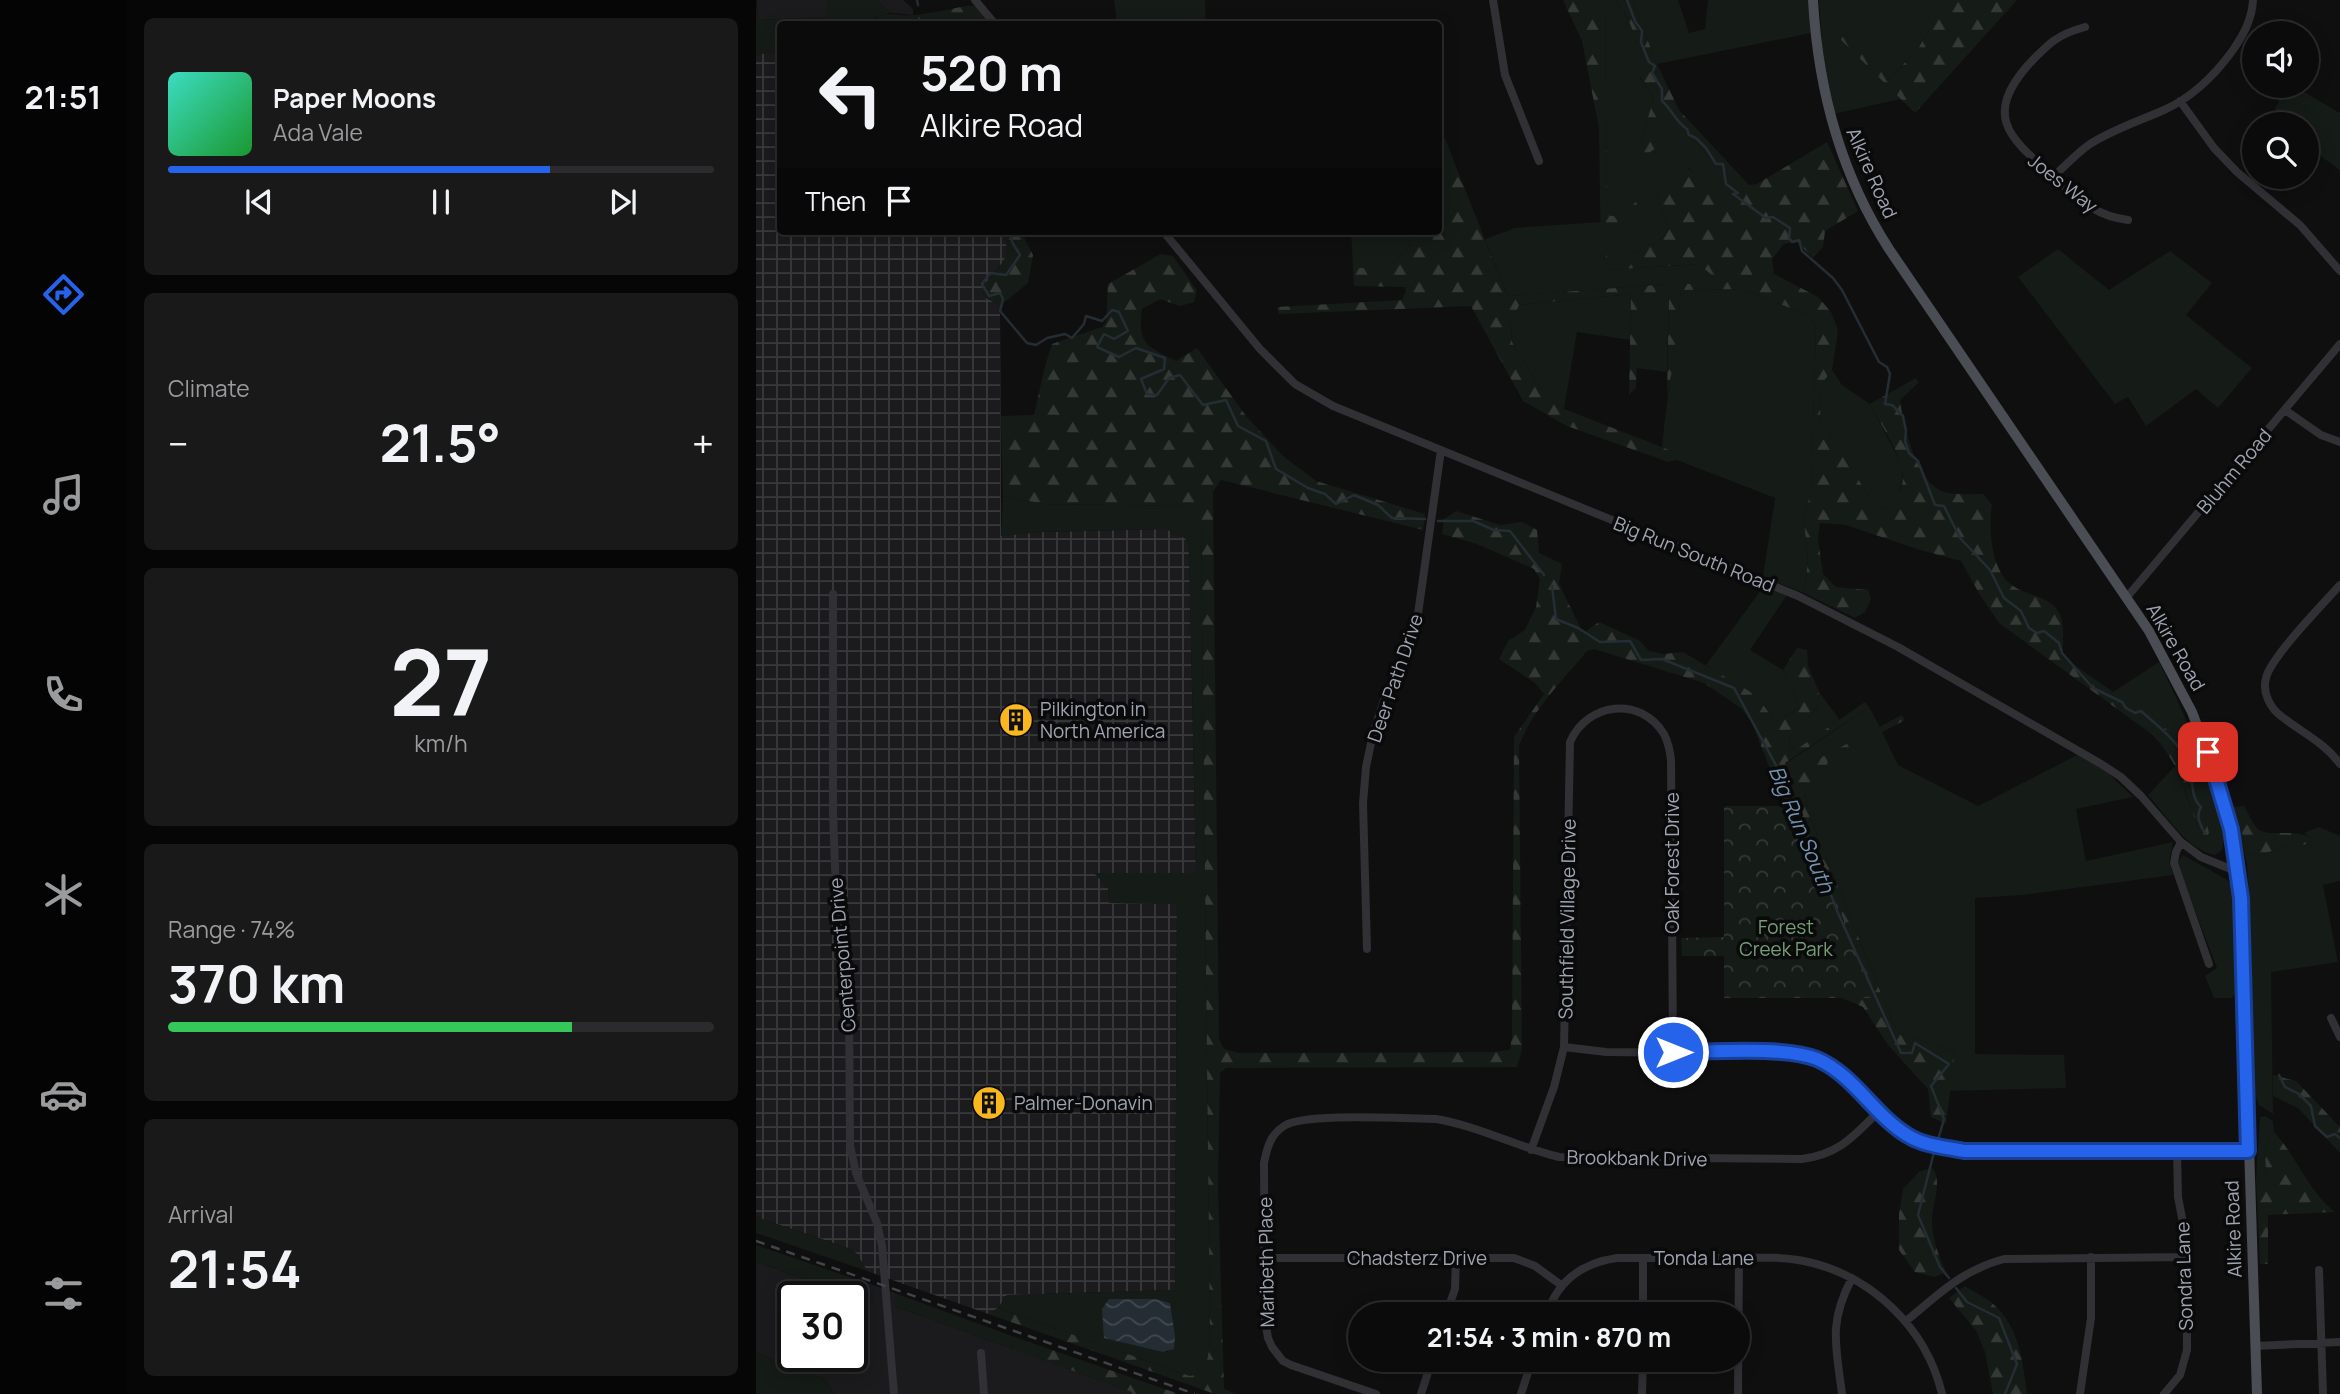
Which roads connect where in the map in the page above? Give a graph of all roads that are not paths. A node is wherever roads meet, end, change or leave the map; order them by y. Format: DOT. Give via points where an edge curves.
graph roads {
  1 [pos="975,0"];
  2 [pos="1493,0"];
  3 [pos="1814,0"];
  4 [pos="2253,0"];
  5 [pos="992,21"];
  6 [pos="2085,27"];
  7 [pos="2180,101"];
  8 [pos="1539,161"];
  9 [pos="2054,176"];
  10 [pos="2128,220"];
  11 [pos="1166,235"];
  12 [pos="2340,271"];
  13 [pos="2340,344"];
  14 [pos="2285,411"];
  15 [pos="2340,442"];
  16 [pos="1441,450"];
  17 [pos="2340,585"];
  18 [pos="833,594"];
  19 [pos="2127,597"];
  20 [pos="1614,708"];
  21 [pos="2340,764"];
  22 [pos="2181,842"];
  23 [pos="2238,872"];
  24 [pos="1367,949"];
  25 [pos="2209,964"];
  26 [pos="2332,1018"];
  27 [pos="2340,1037"];
  28 [pos="1564,1047"];
  29 [pos="1673,1052"];
  30 [pos="1879,1111"];
  31 [pos="1268,1143"];
  32 [pos="1531,1150"];
  33 [pos="2178,1151"];
  34 [pos="2248,1151"];
  35 [pos="2091,1257"];
  36 [pos="2187,1257"];
  37 [pos="1265,1258"];
  38 [pos="1456,1258"];
  39 [pos="1643,1258"];
  40 [pos="1739,1258"];
  41 [pos="2319,1270"];
  42 [pos="1852,1278"];
  43 [pos="1561,1285"];
  44 [pos="1450,1302"];
  45 [pos="1553,1302"];
  46 [pos="1643,1302"];
  47 [pos="1906,1321"];
  48 [pos="2340,1342"];
  49 [pos="2322,1343"];
  50 [pos="2255,1346"];
  51 [pos="981,1353"];
  52 [pos="1428,1372"];
  53 [pos="1528,1372"];
  54 [pos="1643,1372"];
  55 [pos="894,1394"];
  56 [pos="984,1394"];
  57 [pos="1376,1394"];
  58 [pos="1421,1394"];
  59 [pos="1521,1394"];
  60 [pos="1642,1394"];
  61 [pos="1738,1394"];
  62 [pos="1842,1394"];
  63 [pos="1942,1394"];
  64 [pos="2080,1394"];
  65 [pos="2164,1394"];
  66 [pos="2257,1394"];
  67 [pos="2323,1394"];
  1 -- 5 [label="street"];
  2 -- 8 [label="street" via="1505,75"];
  3 -- 19 [label="main road, Alkire Road" via="1828,112 1844,162 1870,216"];
  4 -- 7 [label="street" via="2249,23 2228,57"];
  6 -- 9 [label="street, Joes Way" via="2048,43 2009,90 2005,107 2013,138"];
  7 -- 9 [label="street" via="2118,128 2088,146"];
  7 -- 12 [label="street" via="2222,156 2300,225"];
  9 -- 10 [label="street, Joes Way" via="2095,211"];
  11 -- 16 [label="street, Big Run South Road" via="1260,349 1295,384 1334,406"];
  13 -- 14 [label="street, Bluhm Road"];
  14 -- 15 [label="street"];
  14 -- 19 [label="street, Bluhm Road"];
  16 -- 22 [label="street, Big Run South Road" via="1756,579 1856,625 2111,770"];
  16 -- 24 [label="street, Deer Path Drive" via="1419,614 1384,700 1366,766"];
  17 -- 21 [label="street" via="2266,677 2266,691 2276,712 2318,740"];
  18 -- 55 [label="street, Centerpoint Drive" via="833,813 840,955 849,1002 850,1145 882,1246"];
  19 -- 23 [label="main road, Alkire Road" via="2192,712 2227,811"];
  20 -- 28 [label="street, Southfield Village Drive" via="1591,715 1570,742"];
  20 -- 29 [label="street, Oak Forest Drive" via="1652,720 1669,746"];
  22 -- 23 [label="street, Big Run South Road" via="2200,858"];
  22 -- 25 [label="street" via="2174,863"];
  23 -- 34 [label="main road, Alkire Road"];
  26 -- 27 [label="street"];
  28 -- 29 [label="street"];
  28 -- 32 [label="street, Southfield Village Drive"];
  29 -- 30 [label="street" via="1800,1054 1831,1066"];
  30 -- 32 [label="street, Brookbank Drive" via="1830,1153 1802,1159 1580,1159"];
  30 -- 33 [label="street" via="1924,1144 1964,1151"];
  31 -- 32 [label="street, Brookbank Drive" via="1284,1126 1308,1119 1436,1119"];
  31 -- 37 [label="street, Maribeth Place"];
  33 -- 34 [label="street"];
  33 -- 36 [label="street, Sondra Lane" via="2178,1197"];
  34 -- 50 [label="main road, Alkire Road"];
  35 -- 36 [label="street"];
  35 -- 47 [label="street" via="2021,1257 1987,1264 1963,1275"];
  35 -- 64 [label="street" via="2091,1318"];
  36 -- 65 [label="street, Sondra Lane" via="2187,1350 2180,1374"];
  37 -- 38 [label="street, Chadsterz Drive"];
  37 -- 57 [label="street, Maribeth Place" via="1266,1329 1277,1354 1291,1365"];
  38 -- 43 [label="street, Chadsterz Drive" via="1514,1258 1535,1266"];
  38 -- 44 [label="street"];
  39 -- 40 [label="street, Tonda Lane"];
  39 -- 43 [label="street, Tonda Lane" via="1601,1260 1573,1273"];
  39 -- 46 [label="street"];
  40 -- 42 [label="street, Tonda Lane" via="1802,1261"];
  40 -- 61 [label="street"];
  41 -- 49 [label="street"];
  42 -- 47 [label="street, Tonda Lane" via="1887,1301"];
  42 -- 62 [label="street" via="1836,1319"];
  43 -- 45 [label="street"];
  47 -- 63 [label="street, Tonda Lane" via="1930,1359"];
  48 -- 49 [label="street"];
  49 -- 50 [label="street"];
  49 -- 67 [label="street"];
  50 -- 66 [label="main road, Alkire Road"];
  51 -- 56 [label="street"];
  52 -- 58 [label="street"];
  53 -- 59 [label="street"];
  54 -- 60 [label="street"];
}
